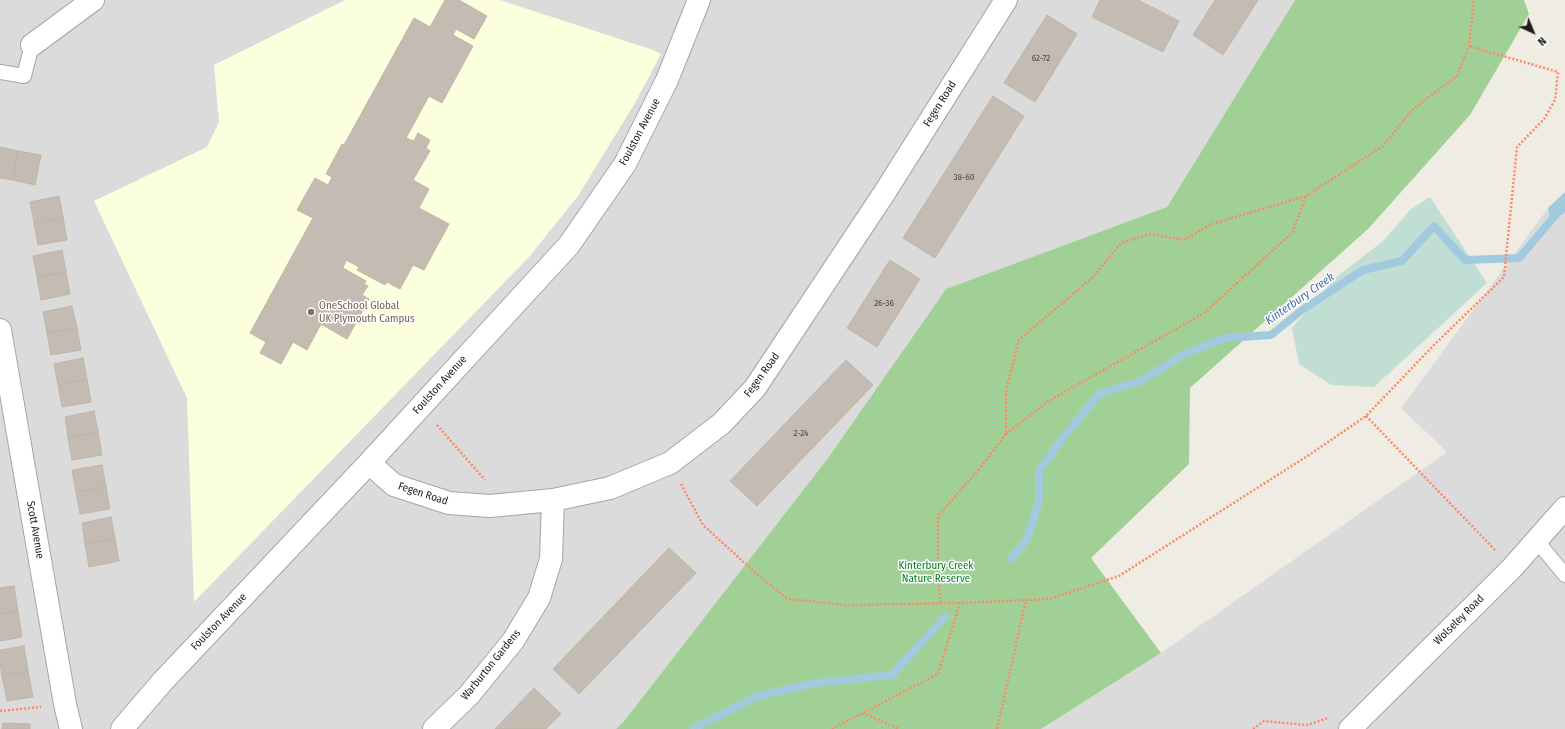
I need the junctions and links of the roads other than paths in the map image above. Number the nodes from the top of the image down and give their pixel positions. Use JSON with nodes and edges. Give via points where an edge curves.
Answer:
{"nodes":[{"id":1,"x":93,"y":0,"type":"edge"},
{"id":2,"x":698,"y":0,"type":"edge"},
{"id":3,"x":1006,"y":0,"type":"edge"},
{"id":4,"x":32,"y":45,"type":"joint"},
{"id":5,"x":0,"y":72,"type":"edge"},
{"id":6,"x":0,"y":330,"type":"edge"},
{"id":7,"x":369,"y":463,"type":"junction"},
{"id":8,"x":554,"y":500,"type":"junction"},
{"id":9,"x":1565,"y":508,"type":"edge"},
{"id":10,"x":1537,"y":541,"type":"junction"},
{"id":11,"x":1565,"y":575,"type":"edge"},
{"id":12,"x":72,"y":729,"type":"edge"},
{"id":13,"x":122,"y":729,"type":"edge"},
{"id":14,"x":434,"y":729,"type":"edge"},
{"id":15,"x":1350,"y":729,"type":"edge"}],
"edges":[{"from":1,"to":4,"type":"street"},
{"from":2,"to":7,"type":"street","name":"Foulston Avenue","via":[[667,80],[625,164],[569,245]]},
{"from":3,"to":8,"type":"street","name":"Fegen Road","via":[[885,192],[755,388],[720,424],[670,463],[610,488]]},
{"from":4,"to":5,"type":"lane","via":[[24,76]]},
{"from":6,"to":12,"type":"street","name":"Scott Avenue","via":[[65,704]]},
{"from":7,"to":8,"type":"street","name":"Fegen Road","via":[[394,485],[449,503],[490,506]]},
{"from":7,"to":13,"type":"street","name":"Foulston Avenue","via":[[163,681]]},
{"from":8,"to":14,"type":"street","name":"Warburton Gardens","via":[[551,558],[539,598],[513,641],[469,695]]},
{"from":9,"to":10,"type":"street","name":"Wolseley Road"},
{"from":10,"to":11,"type":"lane"},
{"from":10,"to":15,"type":"street","name":"Wolseley Road"}]}
